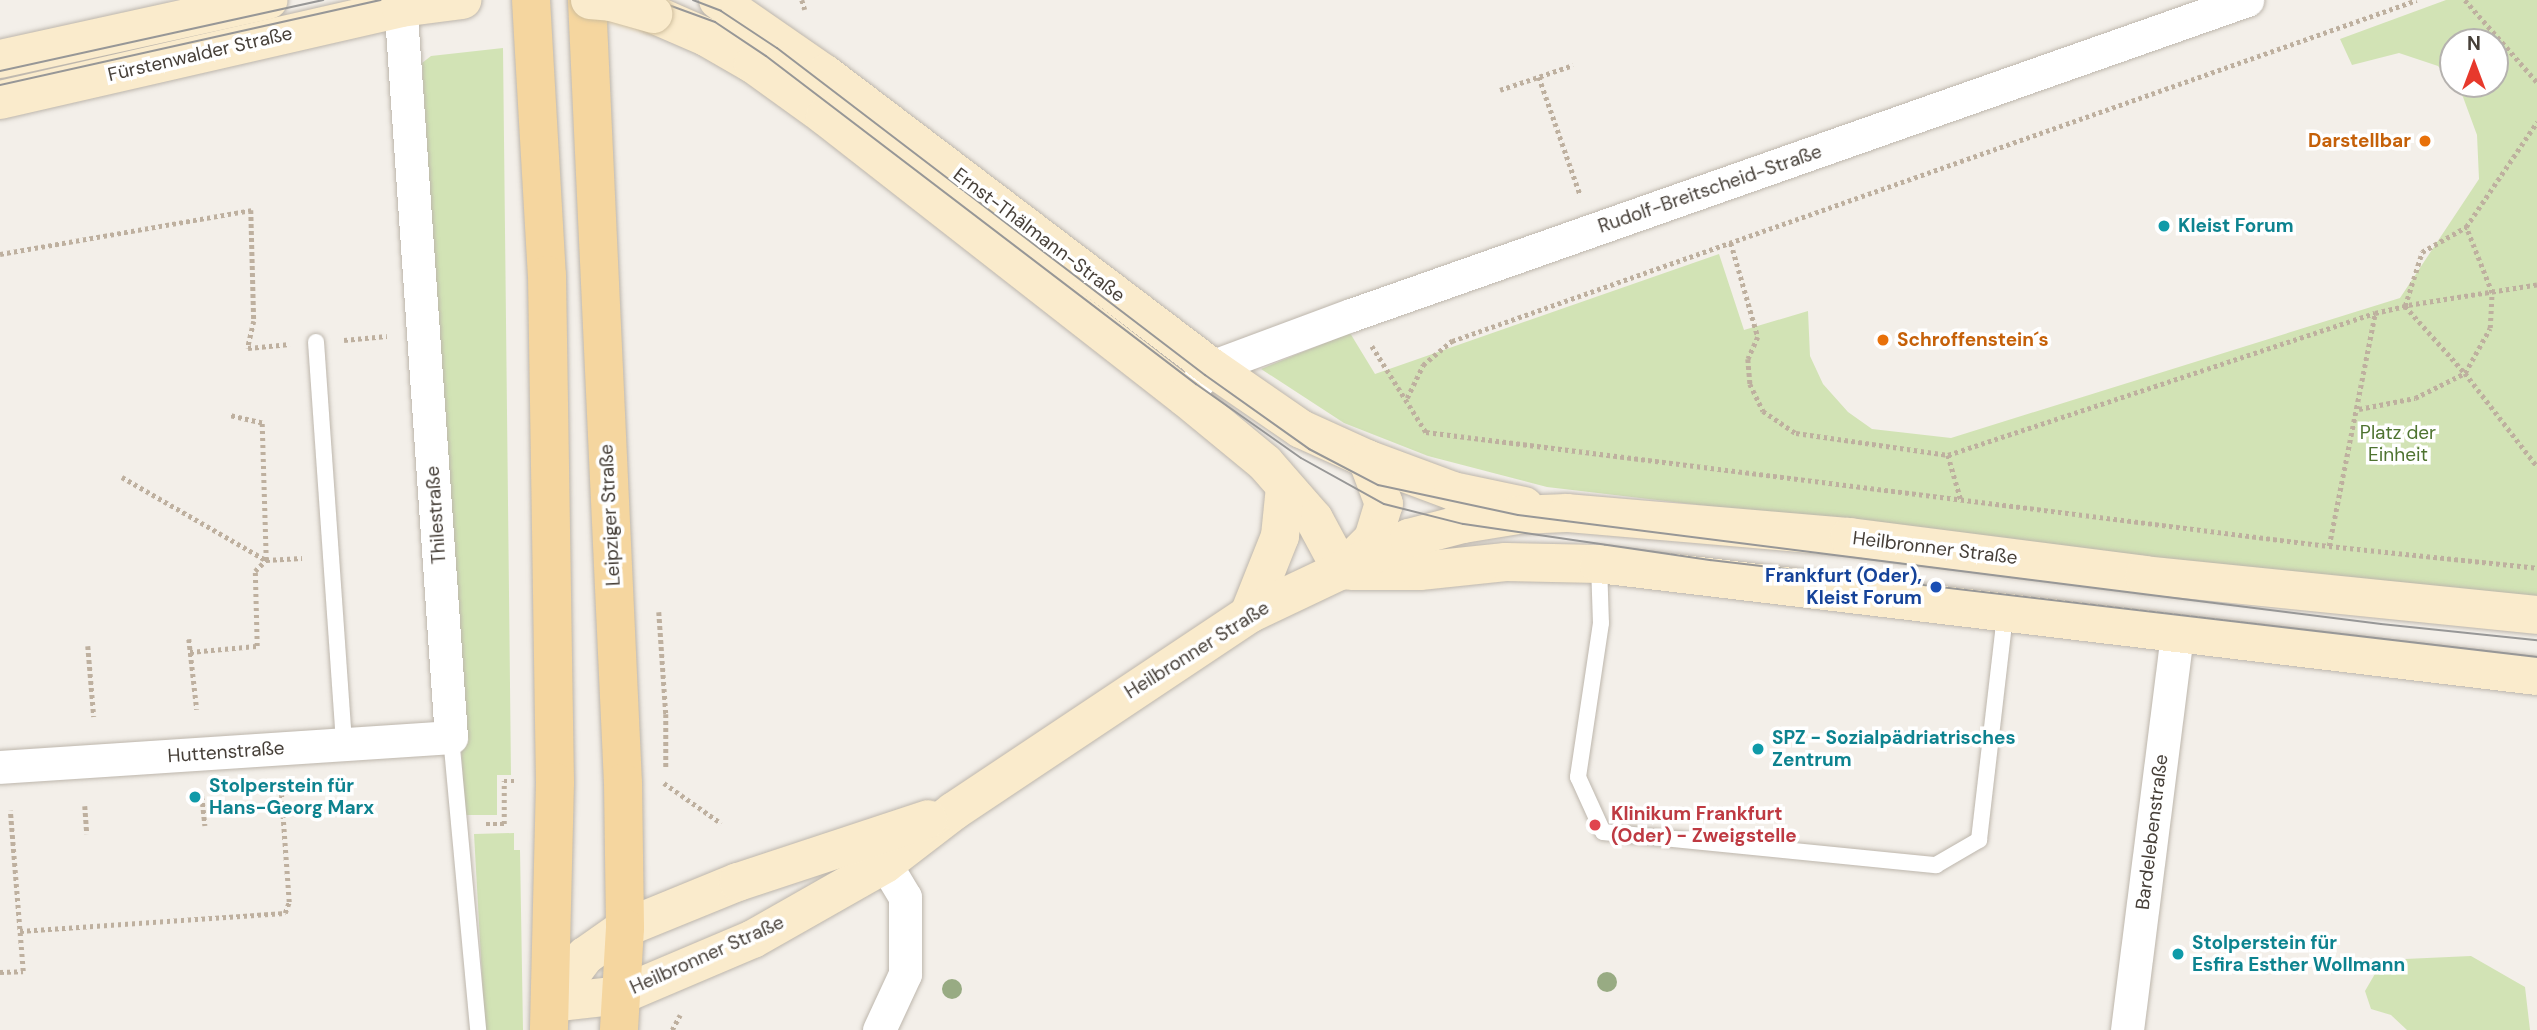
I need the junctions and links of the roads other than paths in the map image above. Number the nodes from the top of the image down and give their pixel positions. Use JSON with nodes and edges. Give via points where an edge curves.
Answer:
{"nodes":[{"id":1,"x":269,"y":0,"type":"edge"},
{"id":2,"x":531,"y":0,"type":"edge"},
{"id":3,"x":588,"y":0,"type":"edge"},
{"id":4,"x":2247,"y":0,"type":"edge"},
{"id":5,"x":724,"y":1,"type":"edge"},
{"id":6,"x":425,"y":3,"type":"edge"},
{"id":7,"x":706,"y":37,"type":"junction"},
{"id":8,"x":0,"y":59,"type":"edge"},
{"id":9,"x":0,"y":100,"type":"edge"},
{"id":10,"x":316,"y":342,"type":"dead end"},
{"id":11,"x":1211,"y":367,"type":"junction"},
{"id":12,"x":1185,"y":397,"type":"junction"},
{"id":13,"x":1367,"y":459,"type":"junction"},
{"id":14,"x":1285,"y":487,"type":"junction"},
{"id":15,"x":1567,"y":513,"type":"junction"},
{"id":16,"x":1599,"y":564,"type":"junction"},
{"id":17,"x":1342,"y":570,"type":"junction"},
{"id":18,"x":1249,"y":614,"type":"junction"},
{"id":19,"x":2005,"y":614,"type":"junction"},
{"id":20,"x":2537,"y":615,"type":"edge"},
{"id":21,"x":2177,"y":633,"type":"junction"},
{"id":22,"x":2537,"y":676,"type":"edge"},
{"id":23,"x":452,"y":737,"type":"junction"},
{"id":24,"x":344,"y":744,"type":"junction"},
{"id":25,"x":0,"y":767,"type":"edge"},
{"id":26,"x":954,"y":811,"type":"junction"},
{"id":27,"x":885,"y":864,"type":"junction"},
{"id":28,"x":625,"y":928,"type":"junction"},
{"id":29,"x":620,"y":1012,"type":"edge"},
{"id":30,"x":550,"y":1016,"type":"edge"},
{"id":31,"x":478,"y":1030,"type":"edge"},
{"id":32,"x":879,"y":1030,"type":"edge"},
{"id":33,"x":2127,"y":1030,"type":"edge"}],
"edges":[{"from":1,"to":8,"type":"street","name":"Fürstenwalder Straße"},
{"from":2,"to":30,"type":"main road","via":[[547,288],[555,782]]},
{"from":3,"to":7,"type":"street","name":"Ernst-Thälmann-Straße","bridge":true,"via":[[653,14]]},
{"from":3,"to":28,"type":"main road","name":"Leipziger Straße","via":[[623,783]]},
{"from":4,"to":11,"type":"street","name":"Rudolf-Breitscheid-Straße"},
{"from":5,"to":7,"type":"street"},
{"from":5,"to":11,"type":"street","name":"Ernst-Thälmann-Straße"},
{"from":6,"to":9,"type":"street","name":"Fürstenwalder Straße"},
{"from":6,"to":23,"type":"street","name":"Thilestraße"},
{"from":7,"to":12,"type":"street","name":"Ernst-Thälmann-Straße","via":[[753,64],[825,116]]},
{"from":10,"to":24,"type":"lane"},
{"from":11,"to":12,"type":"street","name":"Rudolf-Breitscheid-Straße"},
{"from":11,"to":13,"type":"street","name":"Ernst-Thälmann-Straße","via":[[1301,429]]},
{"from":12,"to":14,"type":"street","name":"Ernst-Thälmann-Straße","via":[[1265,463]]},
{"from":13,"to":15,"type":"street","name":"Ernst-Thälmann-Straße","via":[[1453,491]]},
{"from":13,"to":17,"type":"street","via":[[1384,504],[1373,539]]},
{"from":14,"to":17,"type":"street","name":"Ernst-Thälmann-Straße","via":[[1314,519]]},
{"from":14,"to":18,"type":"street","via":[[1280,536]]},
{"from":15,"to":17,"type":"street","name":"Heilbronner Straße","via":[[1518,515],[1409,538]]},
{"from":15,"to":20,"type":"street","name":"Heilbronner Straße","via":[[1849,537],[2144,575]]},
{"from":16,"to":17,"type":"street","name":"Heilbronner Straße","via":[[1506,562],[1420,570]]},
{"from":16,"to":19,"type":"street","name":"Heilbronner Straße"},
{"from":16,"to":19,"type":"lane","via":[[1601,623],[1578,777],[1603,832],[1936,865],[1979,840]]},
{"from":17,"to":18,"type":"street","name":"Heilbronner Straße"},
{"from":18,"to":26,"type":"street","name":"Heilbronner Straße"},
{"from":19,"to":21,"type":"street","name":"Heilbronner Straße"},
{"from":21,"to":22,"type":"street","name":"Heilbronner Straße"},
{"from":21,"to":33,"type":"street","name":"Bardelebenstraße"},
{"from":23,"to":24,"type":"street","name":"Huttenstraße"},
{"from":23,"to":31,"type":"lane","name":"Thilestraße"},
{"from":24,"to":25,"type":"street","name":"Huttenstraße"},
{"from":26,"to":27,"type":"street","name":"Heilbronner Straße"},
{"from":26,"to":28,"type":"street","name":"Heilbronner Straße","via":[[738,882]]},
{"from":27,"to":29,"type":"street","name":"Heilbronner Straße"},
{"from":27,"to":32,"type":"street","via":[[905,897],[905,974]]},
{"from":28,"to":29,"type":"main road","name":"Leipziger Straße"},
{"from":28,"to":30,"type":"street","name":"Heilbronner Straße","via":[[585,956]]},
{"from":29,"to":30,"type":"street","name":"Heilbronner Straße"}]}
